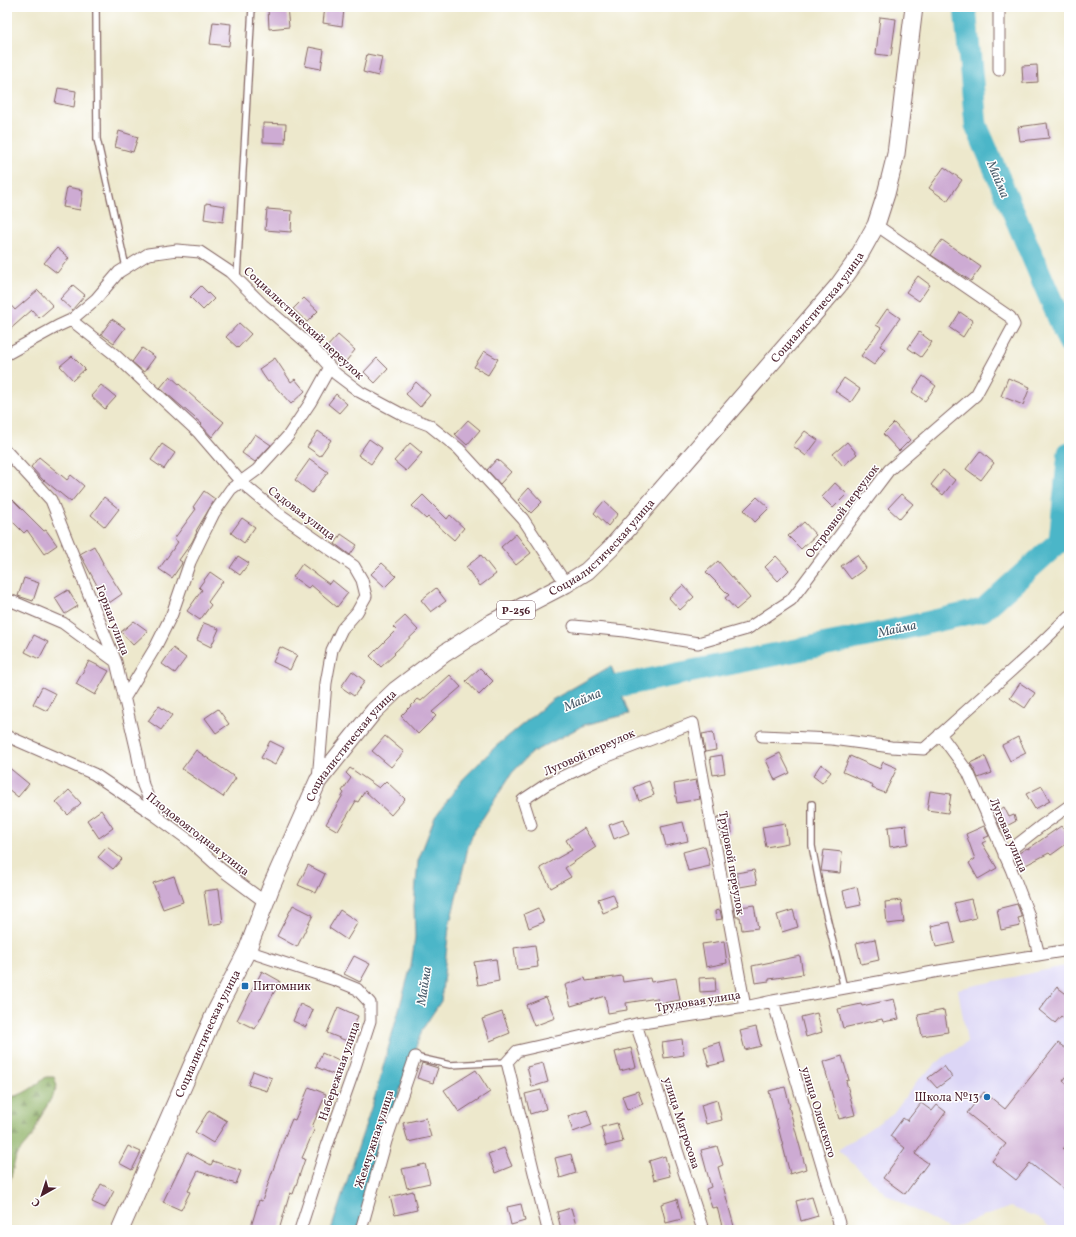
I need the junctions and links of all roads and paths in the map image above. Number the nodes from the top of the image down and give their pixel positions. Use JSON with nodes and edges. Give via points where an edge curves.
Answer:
{"nodes":[{"id":1,"x":96,"y":7,"type":"edge"},
{"id":2,"x":252,"y":7,"type":"edge"},
{"id":3,"x":914,"y":7,"type":"edge"},
{"id":4,"x":999,"y":7,"type":"edge"},
{"id":5,"x":999,"y":70,"type":"dead end"},
{"id":6,"x":876,"y":225,"type":"junction"},
{"id":7,"x":126,"y":268,"type":"junction"},
{"id":8,"x":237,"y":279,"type":"junction"},
{"id":9,"x":71,"y":320,"type":"junction"},
{"id":10,"x":7,"y":354,"type":"edge"},
{"id":11,"x":330,"y":367,"type":"junction"},
{"id":12,"x":7,"y":452,"type":"edge"},
{"id":13,"x":241,"y":482,"type":"junction"},
{"id":14,"x":566,"y":584,"type":"junction"},
{"id":15,"x":7,"y":599,"type":"edge"},
{"id":16,"x":1069,"y":617,"type":"edge"},
{"id":17,"x":574,"y":626,"type":"dead end"},
{"id":18,"x":116,"y":662,"type":"junction"},
{"id":19,"x":124,"y":698,"type":"junction"},
{"id":20,"x":693,"y":723,"type":"joint"},
{"id":21,"x":940,"y":734,"type":"junction"},
{"id":22,"x":7,"y":736,"type":"edge"},
{"id":23,"x":762,"y":736,"type":"dead end"},
{"id":24,"x":318,"y":781,"type":"junction"},
{"id":25,"x":812,"y":804,"type":"dead end"},
{"id":26,"x":1069,"y":806,"type":"edge"},
{"id":27,"x":156,"y":816,"type":"junction"},
{"id":28,"x":531,"y":825,"type":"dead end"},
{"id":29,"x":1004,"y":855,"type":"junction"},
{"id":30,"x":265,"y":902,"type":"junction"},
{"id":31,"x":1069,"y":950,"type":"edge"},
{"id":32,"x":247,"y":951,"type":"junction"},
{"id":33,"x":1039,"y":955,"type":"junction"},
{"id":34,"x":844,"y":988,"type":"junction"},
{"id":35,"x":773,"y":1000,"type":"junction"},
{"id":36,"x":745,"y":1007,"type":"junction"},
{"id":37,"x":636,"y":1024,"type":"junction"},
{"id":38,"x":415,"y":1058,"type":"joint"},
{"id":39,"x":507,"y":1062,"type":"junction"},
{"id":40,"x":120,"y":1230,"type":"edge"},
{"id":41,"x":300,"y":1230,"type":"edge"},
{"id":42,"x":361,"y":1230,"type":"edge"},
{"id":43,"x":548,"y":1230,"type":"edge"},
{"id":44,"x":703,"y":1230,"type":"edge"},
{"id":45,"x":841,"y":1230,"type":"edge"}],
"edges":[{"from":1,"to":7,"type":"lane","via":[[97,139]]},
{"from":2,"to":8,"type":"lane"},
{"from":3,"to":6,"type":"main road","name":"Социалистическая улица","number":"Р-256","via":[[896,154]]},
{"from":4,"to":5,"type":"street"},
{"from":6,"to":14,"type":"main road","name":"Социалистическая улица","number":"Р-256","via":[[856,261],[838,286],[611,548],[586,571]]},
{"from":6,"to":17,"type":"street","name":"Островной переулок","via":[[1010,317],[1014,325],[976,394],[889,470],[791,600],[747,629],[698,643]]},
{"from":7,"to":8,"type":"street","name":"Социалистический переулок","via":[[148,254],[177,250],[200,252]]},
{"from":7,"to":9,"type":"street","name":"Социалистический переулок"},
{"from":8,"to":11,"type":"street","name":"Социалистический переулок","via":[[313,348]]},
{"from":9,"to":10,"type":"street","name":"Социалистический переулок"},
{"from":9,"to":13,"type":"street","name":"Садовая улица","via":[[114,354],[198,432]]},
{"from":11,"to":13,"type":"street","via":[[288,436],[257,470]]},
{"from":11,"to":14,"type":"street","name":"Социалистический переулок","via":[[360,392],[405,416],[429,424],[459,449],[523,518]]},
{"from":12,"to":18,"type":"street","name":"Горная улица","via":[[52,500]]},
{"from":13,"to":19,"type":"street","via":[[231,489],[214,514],[190,562],[172,614]]},
{"from":13,"to":24,"type":"street","name":"Садовая улица","via":[[278,513],[354,566],[362,580],[366,596],[357,612],[342,629],[332,650],[326,683]]},
{"from":14,"to":24,"type":"main road","name":"Социалистическая улица","number":"Р-256","via":[[492,622],[396,690],[374,711]]},
{"from":15,"to":18,"type":"street","via":[[63,623]]},
{"from":16,"to":21,"type":"street"},
{"from":18,"to":19,"type":"street","name":"Горная улица"},
{"from":19,"to":27,"type":"street","name":"Горная улица","via":[[143,785]]},
{"from":20,"to":28,"type":"street","name":"Луговой переулок","via":[[600,759],[547,784],[524,800]]},
{"from":20,"to":36,"type":"street","name":"Трудовой переулок"},
{"from":21,"to":23,"type":"street","via":[[924,749],[832,739]]},
{"from":21,"to":29,"type":"street","name":"Луговая улица","via":[[968,772]]},
{"from":22,"to":27,"type":"street","name":"Плодовоягодная улица","via":[[94,774]]},
{"from":24,"to":30,"type":"main road","name":"Социалистическая улица","number":"Р-256"},
{"from":25,"to":34,"type":"lane","via":[[812,846]]},
{"from":26,"to":29,"type":"street"},
{"from":27,"to":30,"type":"street","name":"Плодовоягодная улица"},
{"from":29,"to":33,"type":"street","name":"Луговая улица","via":[[1029,916]]},
{"from":30,"to":32,"type":"main road","name":"Социалистическая улица","number":"Р-256"},
{"from":31,"to":33,"type":"street","name":"Трудовая улица"},
{"from":32,"to":40,"type":"main road","name":"Социалистическая улица","number":"Р-256","via":[[215,1013]]},
{"from":32,"to":41,"type":"street","name":"Набережная улица","via":[[357,989],[370,1003],[370,1021]]},
{"from":33,"to":34,"type":"street","name":"Трудовая улица"},
{"from":34,"to":35,"type":"street","name":"Трудовая улица"},
{"from":35,"to":36,"type":"street","name":"Трудовая улица"},
{"from":35,"to":45,"type":"street","name":"улица Олонского"},
{"from":36,"to":37,"type":"street","name":"Трудовая улица"},
{"from":37,"to":39,"type":"street","name":"Трудовая улица","via":[[517,1051]]},
{"from":37,"to":44,"type":"street","name":"улица Матросова"},
{"from":38,"to":39,"type":"lane","via":[[450,1065]]},
{"from":38,"to":42,"type":"street","name":"Жемчужная улица","via":[[386,1141]]},
{"from":39,"to":43,"type":"street"}]}
